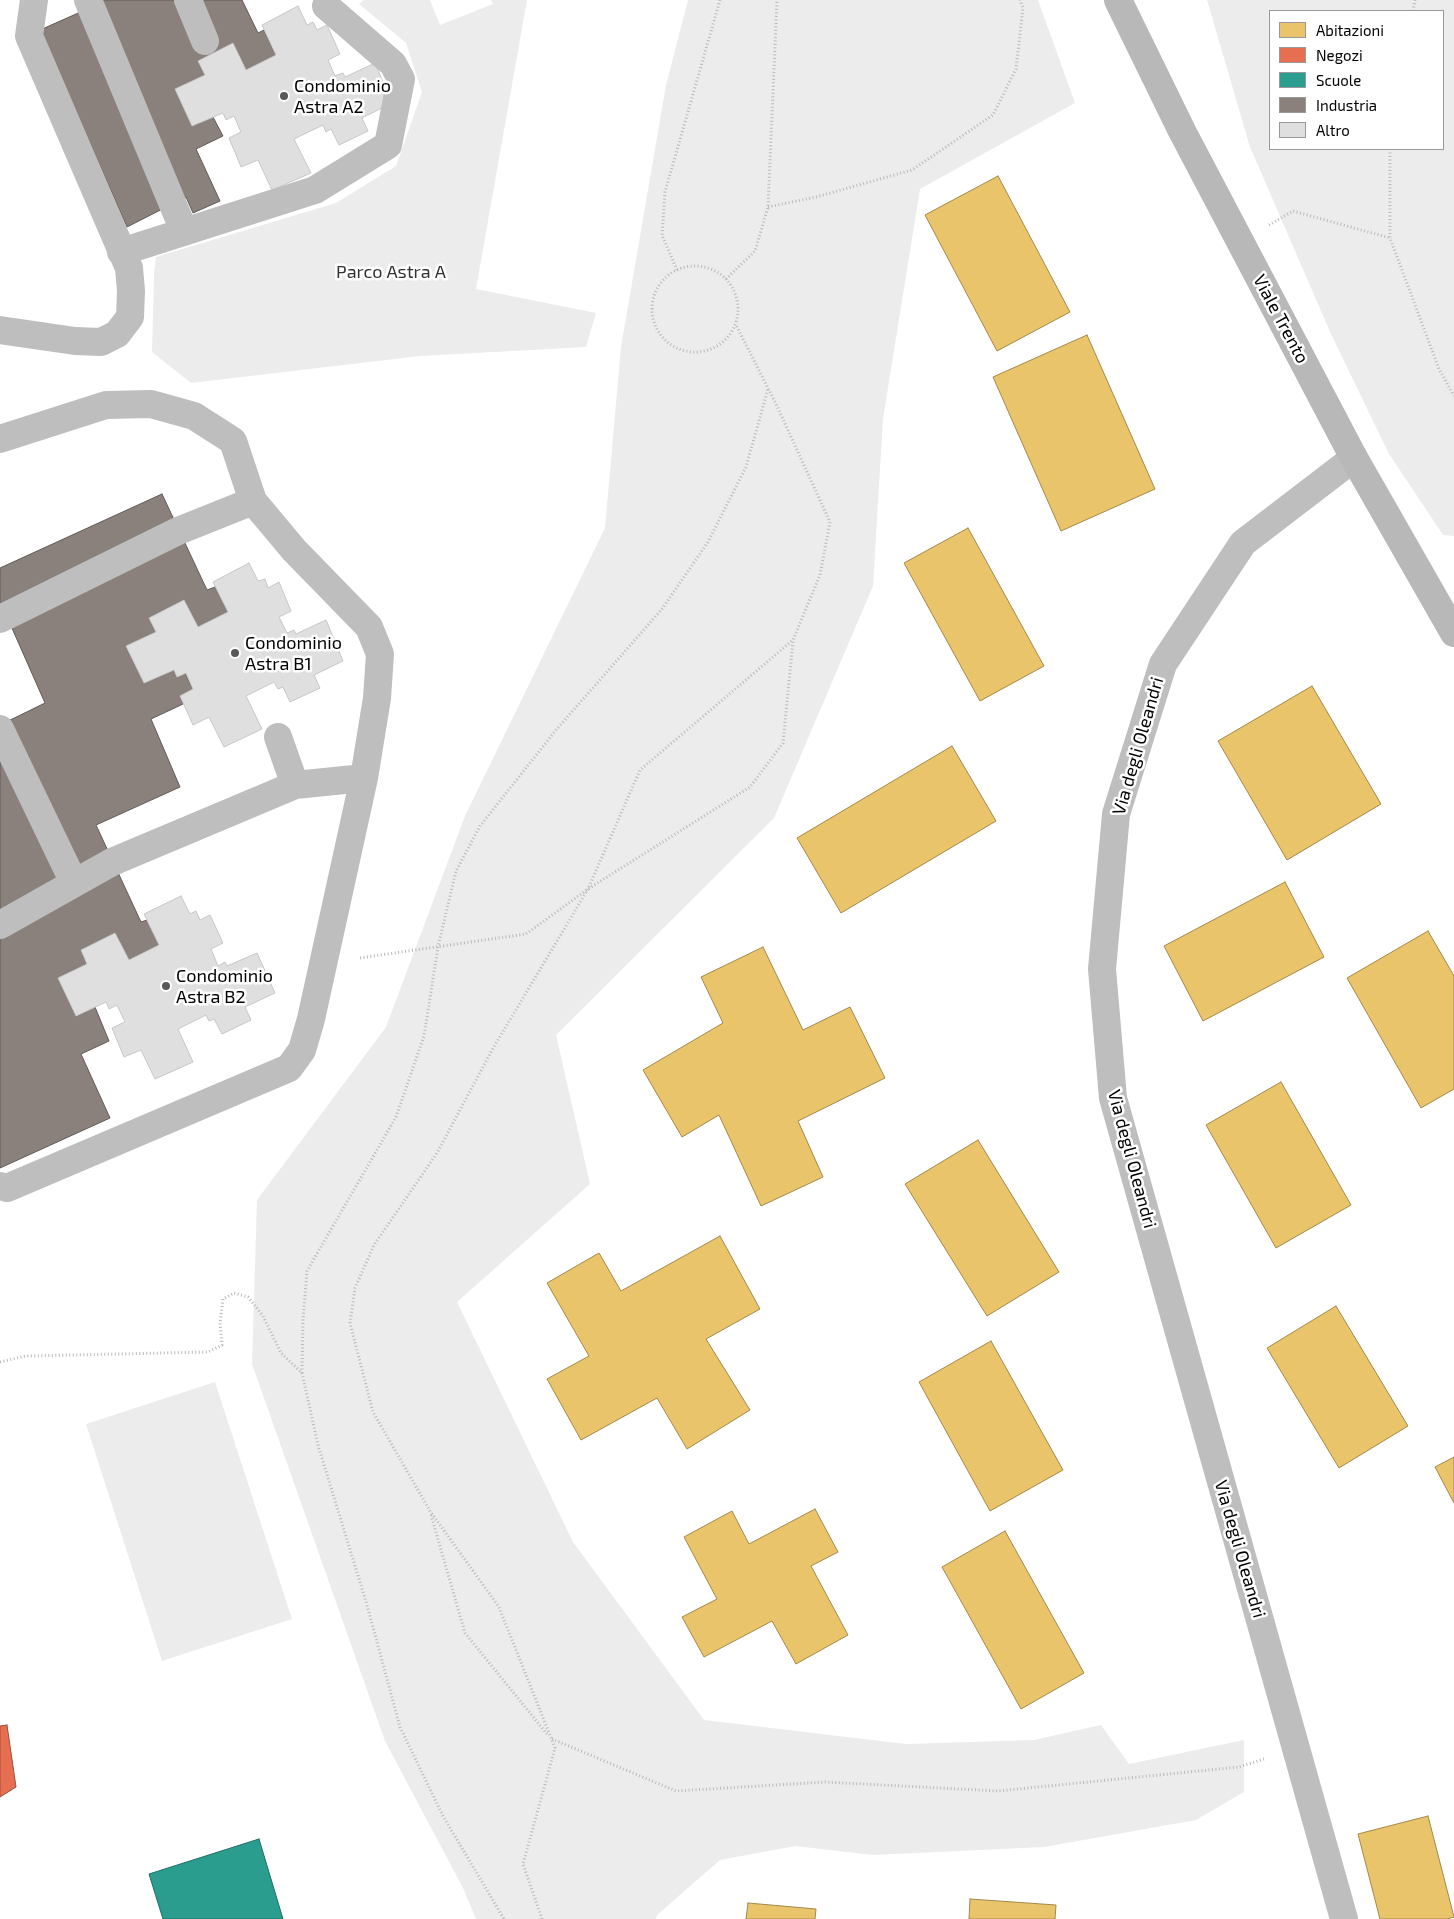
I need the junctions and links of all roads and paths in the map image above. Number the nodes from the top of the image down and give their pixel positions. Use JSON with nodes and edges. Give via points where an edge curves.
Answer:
{"nodes":[{"id":1,"x":34,"y":0,"type":"edge"},
{"id":2,"x":88,"y":0,"type":"edge"},
{"id":3,"x":188,"y":0,"type":"edge"},
{"id":4,"x":720,"y":0,"type":"edge"},
{"id":5,"x":777,"y":0,"type":"edge"},
{"id":6,"x":1020,"y":0,"type":"edge"},
{"id":7,"x":1118,"y":0,"type":"edge"},
{"id":8,"x":326,"y":6,"type":"dead end"},
{"id":9,"x":205,"y":42,"type":"dead end"},
{"id":10,"x":1390,"y":150,"type":"edge"},
{"id":11,"x":768,"y":207,"type":"junction"},
{"id":12,"x":184,"y":232,"type":"junction"},
{"id":13,"x":1390,"y":238,"type":"junction"},
{"id":14,"x":1240,"y":242,"type":"junction"},
{"id":15,"x":121,"y":252,"type":"junction"},
{"id":16,"x":677,"y":270,"type":"junction"},
{"id":17,"x":726,"y":279,"type":"junction"},
{"id":18,"x":736,"y":325,"type":"junction"},
{"id":19,"x":0,"y":330,"type":"edge"},
{"id":20,"x":768,"y":389,"type":"junction"},
{"id":21,"x":1454,"y":396,"type":"edge"},
{"id":22,"x":0,"y":439,"type":"edge"},
{"id":23,"x":1354,"y":458,"type":"junction"},
{"id":24,"x":253,"y":501,"type":"junction"},
{"id":25,"x":0,"y":619,"type":"edge"},
{"id":26,"x":1454,"y":633,"type":"edge"},
{"id":27,"x":793,"y":640,"type":"junction"},
{"id":28,"x":0,"y":729,"type":"edge"},
{"id":29,"x":278,"y":737,"type":"dead end"},
{"id":30,"x":364,"y":778,"type":"junction"},
{"id":31,"x":295,"y":785,"type":"junction"},
{"id":32,"x":74,"y":883,"type":"junction"},
{"id":33,"x":588,"y":889,"type":"junction"},
{"id":34,"x":0,"y":925,"type":"edge"},
{"id":35,"x":438,"y":947,"type":"junction"},
{"id":36,"x":324,"y":958,"type":"junction"},
{"id":37,"x":2,"y":1188,"type":"edge"},
{"id":38,"x":0,"y":1362,"type":"edge"},
{"id":39,"x":302,"y":1373,"type":"junction"},
{"id":40,"x":430,"y":1511,"type":"junction"},
{"id":41,"x":550,"y":1738,"type":"junction"},
{"id":42,"x":1296,"y":1749,"type":"junction"},
{"id":43,"x":504,"y":1919,"type":"edge"},
{"id":44,"x":542,"y":1919,"type":"edge"},
{"id":45,"x":1344,"y":1919,"type":"edge"}],
"edges":[{"from":1,"to":15,"type":"street","via":[[28,36]]},
{"from":2,"to":12,"type":"street"},
{"from":3,"to":9,"type":"street"},
{"from":4,"to":16,"type":"path","via":[[664,192],[662,235]]},
{"from":5,"to":11,"type":"path"},
{"from":6,"to":11,"type":"path","via":[[1023,8],[1016,69],[994,115],[912,170]]},
{"from":7,"to":14,"type":"street","name":"Viale Trento"},
{"from":8,"to":12,"type":"street","via":[[393,64],[401,79],[388,146],[315,190]]},
{"from":10,"to":13,"type":"path"},
{"from":11,"to":17,"type":"path","via":[[755,251]]},
{"from":12,"to":15,"type":"street"},
{"from":13,"to":14,"type":"path","via":[[1293,210]]},
{"from":13,"to":21,"type":"path","via":[[1439,369]]},
{"from":14,"to":23,"type":"street","name":"Viale Trento"},
{"from":15,"to":19,"type":"street","via":[[129,268],[131,291],[130,317],[118,334],[101,342]]},
{"from":16,"to":17,"type":"path","via":[[703,266]]},
{"from":16,"to":18,"type":"path","via":[[665,278],[652,302],[652,317],[665,341],[677,349],[705,352],[718,346]]},
{"from":17,"to":18,"type":"path","via":[[737,301]]},
{"from":18,"to":20,"type":"path"},
{"from":20,"to":27,"type":"path","via":[[830,522],[820,576]]},
{"from":20,"to":35,"type":"path","via":[[746,467],[708,542],[662,609],[556,730],[480,826],[456,870]]},
{"from":22,"to":24,"type":"street","via":[[106,405],[151,404],[194,416],[233,441]]},
{"from":23,"to":26,"type":"street","name":"Viale Trento"},
{"from":23,"to":42,"type":"street","name":"Via degli Oleandri","via":[[1243,544],[1162,664],[1116,814],[1102,969],[1113,1098]]},
{"from":24,"to":25,"type":"street","via":[[178,531]]},
{"from":24,"to":30,"type":"street","via":[[294,550],[369,627],[380,654],[377,698]]},
{"from":27,"to":33,"type":"path","via":[[640,770]]},
{"from":27,"to":33,"type":"path","via":[[783,743],[750,787]]},
{"from":28,"to":32,"type":"street"},
{"from":29,"to":31,"type":"street"},
{"from":30,"to":31,"type":"street"},
{"from":30,"to":36,"type":"street"},
{"from":31,"to":32,"type":"street","via":[[112,862]]},
{"from":32,"to":34,"type":"street"},
{"from":33,"to":35,"type":"path","via":[[526,934]]},
{"from":33,"to":40,"type":"path","via":[[492,1050],[437,1153],[374,1245],[355,1288],[350,1323],[373,1412]]},
{"from":35,"to":36,"type":"path","via":[[360,958]]},
{"from":35,"to":39,"type":"path","via":[[424,1036],[396,1117],[307,1271]]},
{"from":36,"to":37,"type":"street","via":[[302,1050],[289,1068]]},
{"from":38,"to":39,"type":"path","via":[[26,1356],[208,1352],[222,1346],[223,1299],[234,1293],[248,1297],[263,1316],[282,1353]]},
{"from":39,"to":43,"type":"path","via":[[318,1445],[400,1727],[443,1816]]},
{"from":40,"to":41,"type":"path","via":[[499,1607]]},
{"from":40,"to":41,"type":"path","via":[[465,1633]]},
{"from":41,"to":42,"type":"path","via":[[676,1791],[824,1782],[998,1791],[1239,1767]]},
{"from":41,"to":44,"type":"path","via":[[555,1748],[522,1864]]},
{"from":42,"to":45,"type":"street","name":"Via degli Oleandri"}]}
